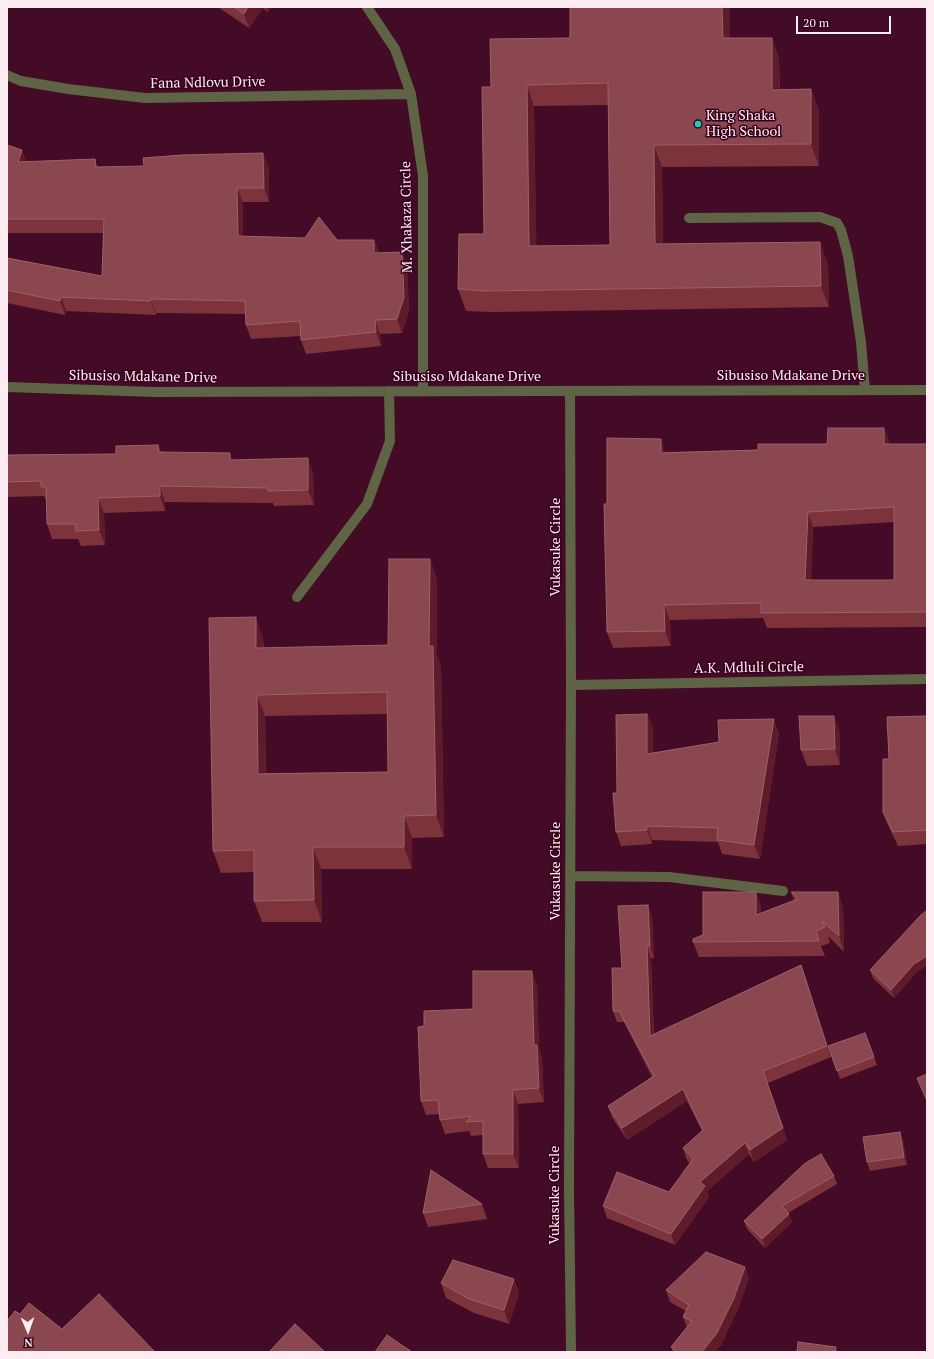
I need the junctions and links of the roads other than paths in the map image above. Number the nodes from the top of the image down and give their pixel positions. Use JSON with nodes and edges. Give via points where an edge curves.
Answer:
{"nodes":[{"id":1,"x":366,"y":7,"type":"edge"},
{"id":2,"x":7,"y":75,"type":"edge"},
{"id":3,"x":411,"y":94,"type":"junction"},
{"id":4,"x":688,"y":218,"type":"dead end"},
{"id":5,"x":7,"y":387,"type":"edge"},
{"id":6,"x":866,"y":390,"type":"junction"},
{"id":7,"x":927,"y":390,"type":"edge"},
{"id":8,"x":390,"y":391,"type":"junction"},
{"id":9,"x":422,"y":391,"type":"junction"},
{"id":10,"x":570,"y":391,"type":"junction"},
{"id":11,"x":297,"y":596,"type":"dead end"},
{"id":12,"x":927,"y":679,"type":"edge"},
{"id":13,"x":571,"y":685,"type":"junction"},
{"id":14,"x":570,"y":876,"type":"junction"},
{"id":15,"x":783,"y":891,"type":"dead end"},
{"id":16,"x":570,"y":1352,"type":"edge"}],
"edges":[{"from":1,"to":3,"type":"street","name":"M. Xhakaza Circle","via":[[395,49]]},
{"from":2,"to":3,"type":"street","name":"Fana Ndlovu Drive","via":[[21,81],[68,89],[145,98]]},
{"from":3,"to":9,"type":"street","name":"M. Xhakaza Circle","via":[[423,176]]},
{"from":4,"to":6,"type":"street","via":[[820,217],[837,223],[848,256]]},
{"from":5,"to":8,"type":"street","name":"Sibusiso Mdakane Drive","via":[[154,392]]},
{"from":6,"to":7,"type":"street","name":"Sibusiso Mdakane Drive"},
{"from":6,"to":10,"type":"street","name":"Sibusiso Mdakane Drive"},
{"from":8,"to":9,"type":"street","name":"Sibusiso Mdakane Drive"},
{"from":8,"to":11,"type":"street","via":[[390,441],[367,504]]},
{"from":9,"to":10,"type":"street","name":"Sibusiso Mdakane Drive"},
{"from":10,"to":13,"type":"street","name":"Vukasuke Circle"},
{"from":12,"to":13,"type":"street","name":"A.K. Mdluli Circle"},
{"from":13,"to":14,"type":"street","name":"Vukasuke Circle"},
{"from":14,"to":15,"type":"street","via":[[669,877]]},
{"from":14,"to":16,"type":"street","name":"Vukasuke Circle"}]}
